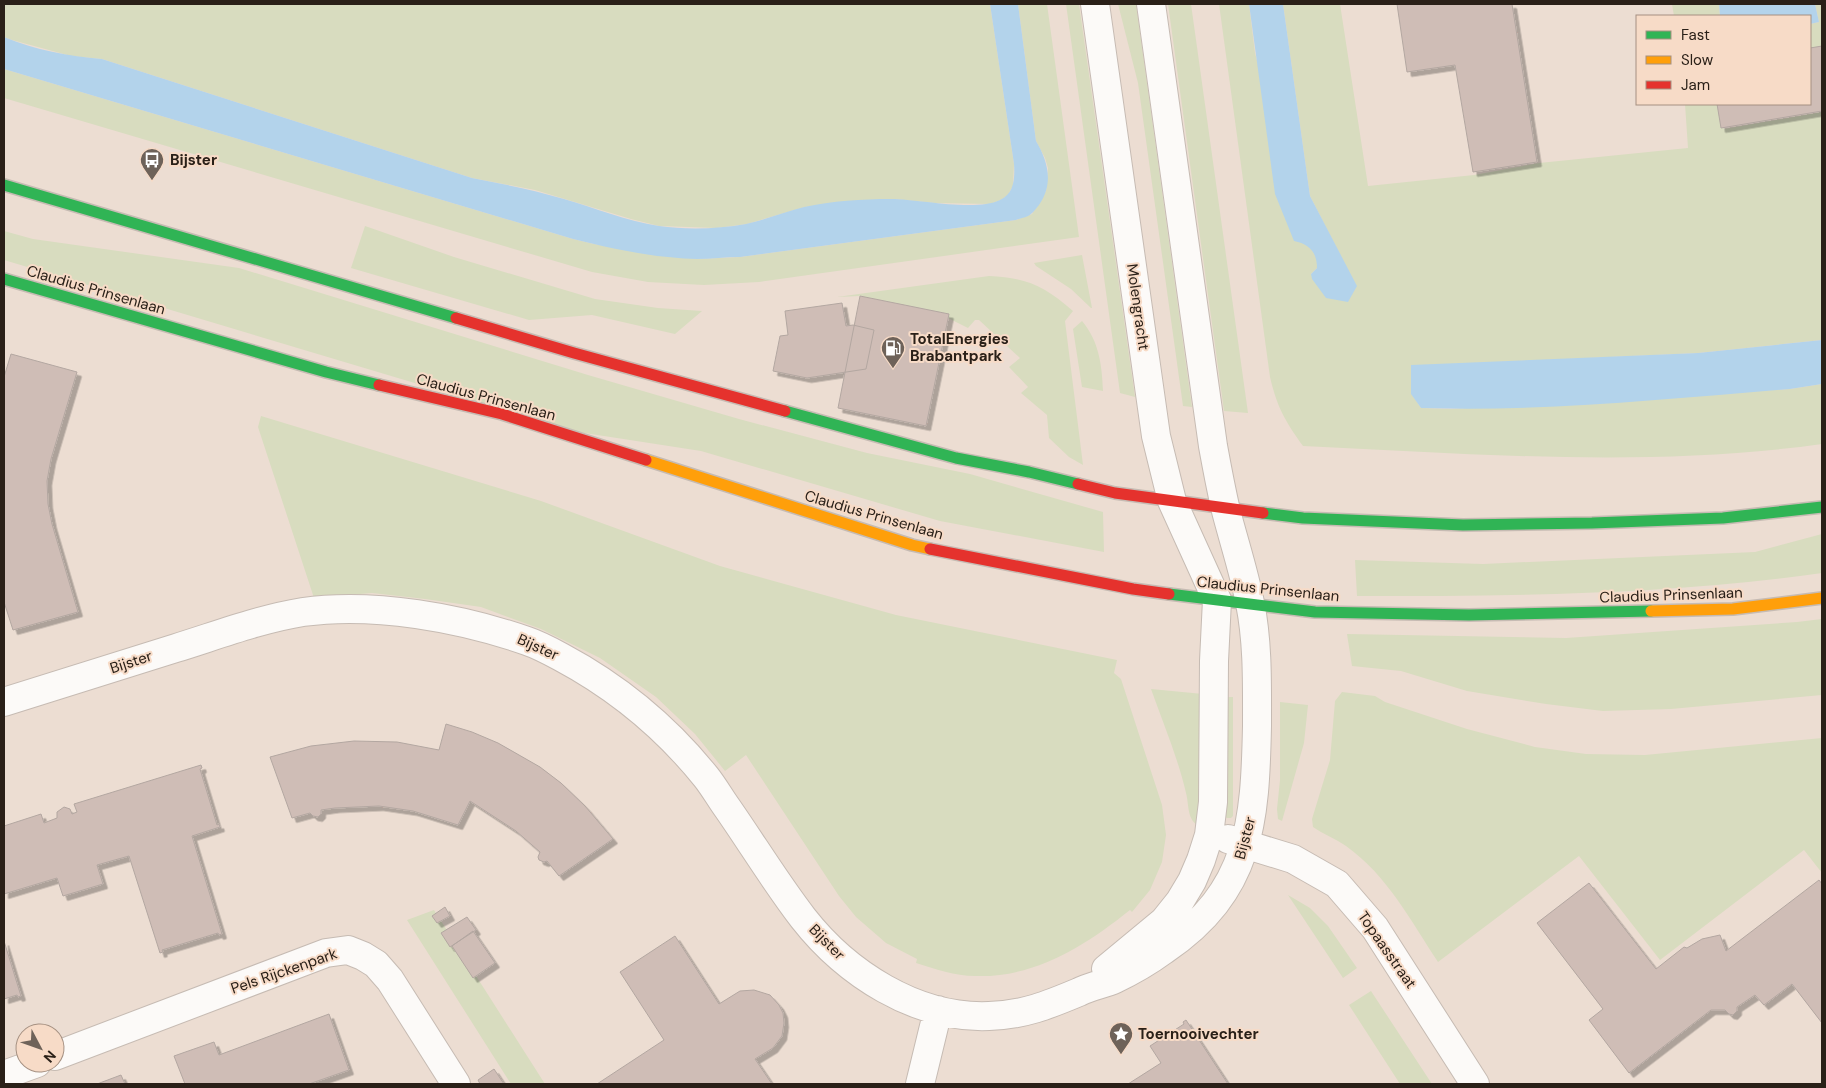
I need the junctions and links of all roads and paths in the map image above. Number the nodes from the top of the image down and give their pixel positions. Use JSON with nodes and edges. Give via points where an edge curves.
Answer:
{"nodes":[{"id":1,"x":1096,"y":4,"type":"edge"},
{"id":2,"x":1151,"y":4,"type":"edge"},
{"id":3,"x":4,"y":185,"type":"edge"},
{"id":4,"x":4,"y":279,"type":"edge"},
{"id":5,"x":1172,"y":500,"type":"junction"},
{"id":6,"x":1822,"y":507,"type":"edge"},
{"id":7,"x":1226,"y":508,"type":"junction"},
{"id":8,"x":1822,"y":598,"type":"edge"},
{"id":9,"x":1217,"y":600,"type":"junction"},
{"id":10,"x":1250,"y":603,"type":"junction"},
{"id":11,"x":4,"y":702,"type":"edge"},
{"id":12,"x":1209,"y":835,"type":"junction"},
{"id":13,"x":1246,"y":844,"type":"junction"},
{"id":14,"x":1080,"y":991,"type":"junction"},
{"id":15,"x":938,"y":1010,"type":"junction"},
{"id":16,"x":65,"y":1052,"type":"edge"},
{"id":17,"x":456,"y":1084,"type":"edge"},
{"id":18,"x":920,"y":1084,"type":"edge"},
{"id":19,"x":1475,"y":1084,"type":"edge"}],
"edges":[{"from":1,"to":5,"type":"street","name":"Molengracht","via":[[1156,436]]},
{"from":2,"to":7,"type":"street","via":[[1210,429]]},
{"from":3,"to":5,"type":"main road","via":[[574,353],[956,458],[1115,493]]},
{"from":4,"to":9,"type":"main road","name":"Claudius Prinsenlaan","via":[[326,372],[502,414],[912,544],[1133,589]]},
{"from":5,"to":7,"type":"main road"},
{"from":5,"to":9,"type":"street","name":"Molengracht"},
{"from":6,"to":7,"type":"main road","via":[[1723,518],[1463,525],[1303,518]]},
{"from":7,"to":10,"type":"street"},
{"from":8,"to":10,"type":"main road","name":"Claudius Prinsenlaan","via":[[1733,609],[1470,616],[1315,612]]},
{"from":9,"to":10,"type":"main road","name":"Claudius Prinsenlaan"},
{"from":9,"to":12,"type":"street","name":"Bijster","via":[[1213,802]]},
{"from":10,"to":13,"type":"street","name":"Bijster","via":[[1258,665],[1253,806]]},
{"from":11,"to":15,"type":"street","name":"Bijster","via":[[258,622],[306,612],[358,609],[418,614],[477,625],[534,642],[632,701],[672,739],[708,780],[803,918],[829,949],[894,994]]},
{"from":12,"to":13,"type":"street","name":"Topaasstraat"},
{"from":12,"to":14,"type":"street","name":"Bijster","via":[[1192,881],[1164,921]]},
{"from":13,"to":14,"type":"street","name":"Bijster","via":[[1218,900],[1195,927],[1136,968]]},
{"from":13,"to":19,"type":"street","name":"Topaasstraat","via":[[1292,859],[1337,884],[1375,928]]},
{"from":14,"to":15,"type":"street","name":"Bijster","via":[[1050,1005],[1009,1014],[970,1016]]},
{"from":15,"to":18,"type":"street"},
{"from":16,"to":17,"type":"street","name":"Pels Rijckenpark","via":[[326,953],[348,950],[376,964],[390,980]]}]}
